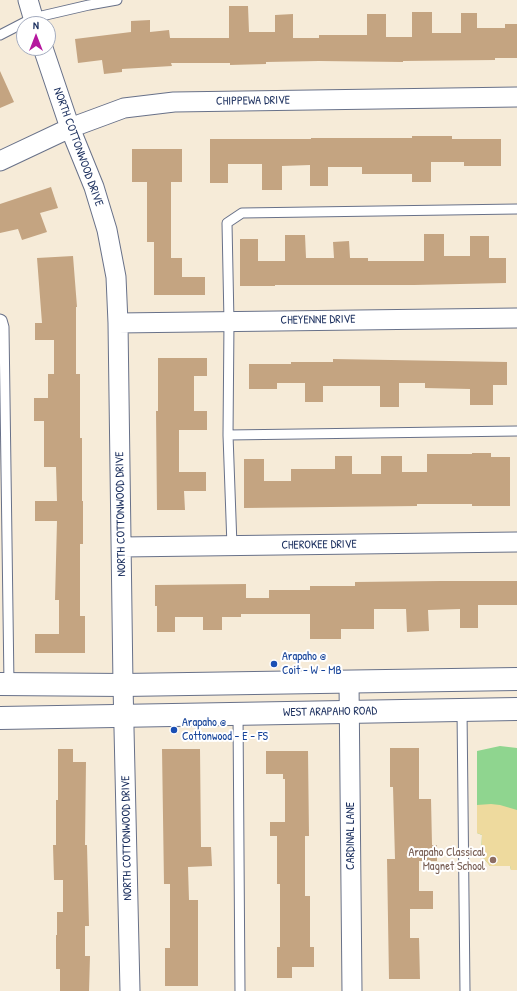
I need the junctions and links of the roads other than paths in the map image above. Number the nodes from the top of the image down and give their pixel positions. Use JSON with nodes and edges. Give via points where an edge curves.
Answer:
{"nodes":[{"id":1,"x":28,"y":0,"type":"edge"},
{"id":2,"x":117,"y":0,"type":"edge"},
{"id":3,"x":33,"y":16,"type":"edge"},
{"id":4,"x":51,"y":16,"type":"edge"},
{"id":5,"x":16,"y":28,"type":"edge"},
{"id":6,"x":0,"y":35,"type":"edge"},
{"id":7,"x":46,"y":56,"type":"edge"},
{"id":8,"x":517,"y":97,"type":"edge"},
{"id":9,"x":70,"y":128,"type":"junction"},
{"id":10,"x":0,"y":161,"type":"edge"},
{"id":11,"x":517,"y":209,"type":"edge"},
{"id":12,"x":517,"y":318,"type":"edge"},
{"id":13,"x":0,"y":319,"type":"edge"},
{"id":14,"x":229,"y":322,"type":"junction"},
{"id":15,"x":118,"y":323,"type":"junction"},
{"id":16,"x":517,"y":431,"type":"edge"},
{"id":17,"x":228,"y":435,"type":"junction"},
{"id":18,"x":517,"y":542,"type":"edge"},
{"id":19,"x":232,"y":546,"type":"junction"},
{"id":20,"x":122,"y":547,"type":"junction"},
{"id":21,"x":517,"y":678,"type":"edge"},
{"id":22,"x":349,"y":682,"type":"junction"},
{"id":23,"x":4,"y":684,"type":"edge"},
{"id":24,"x":123,"y":685,"type":"junction"},
{"id":25,"x":517,"y":709,"type":"edge"},
{"id":26,"x":462,"y":710,"type":"junction"},
{"id":27,"x":350,"y":712,"type":"junction"},
{"id":28,"x":238,"y":714,"type":"junction"},
{"id":29,"x":125,"y":715,"type":"junction"},
{"id":30,"x":0,"y":718,"type":"edge"},
{"id":31,"x":130,"y":991,"type":"edge"},
{"id":32,"x":240,"y":991,"type":"edge"},
{"id":33,"x":352,"y":991,"type":"edge"},
{"id":34,"x":465,"y":991,"type":"edge"}],
"edges":[{"from":1,"to":3,"type":"street"},
{"from":2,"to":4,"type":"lane"},
{"from":5,"to":6,"type":"lane"},
{"from":7,"to":9,"type":"street","name":"NORTH COTTONWOOD DRIVE"},
{"from":8,"to":9,"type":"street","name":"CHIPPEWA DRIVE","via":[[174,102],[124,108]]},
{"from":9,"to":10,"type":"street","name":"CHIPPEWA DRIVE"},
{"from":9,"to":15,"type":"street","name":"NORTH COTTONWOOD DRIVE","via":[[94,186],[107,230],[116,277]]},
{"from":11,"to":14,"type":"lane","via":[[242,213],[227,223]]},
{"from":12,"to":14,"type":"street","name":"CHEYENNE DRIVE"},
{"from":13,"to":23,"type":"lane","via":[[4,327]]},
{"from":14,"to":15,"type":"street","name":"CHEYENNE DRIVE"},
{"from":14,"to":17,"type":"lane"},
{"from":15,"to":20,"type":"street","name":"NORTH COTTONWOOD DRIVE"},
{"from":16,"to":17,"type":"lane"},
{"from":17,"to":19,"type":"lane"},
{"from":18,"to":19,"type":"street","name":"CHEROKEE DRIVE"},
{"from":19,"to":20,"type":"street","name":"CHEROKEE DRIVE"},
{"from":20,"to":24,"type":"street","name":"NORTH COTTONWOOD DRIVE"},
{"from":21,"to":22,"type":"main road"},
{"from":22,"to":24,"type":"main road"},
{"from":22,"to":27,"type":"street","name":"CARDINAL LANE"},
{"from":23,"to":24,"type":"main road"},
{"from":24,"to":29,"type":"street","name":"NORTH COTTONWOOD DRIVE"},
{"from":25,"to":26,"type":"main road","name":"WEST ARAPAHO ROAD"},
{"from":26,"to":27,"type":"main road","name":"WEST ARAPAHO ROAD"},
{"from":26,"to":34,"type":"lane"},
{"from":27,"to":28,"type":"main road","name":"WEST ARAPAHO ROAD"},
{"from":27,"to":33,"type":"street","name":"CARDINAL LANE"},
{"from":28,"to":29,"type":"main road","name":"WEST ARAPAHO ROAD"},
{"from":28,"to":32,"type":"lane"},
{"from":29,"to":30,"type":"main road","name":"WEST ARAPAHO ROAD"},
{"from":29,"to":31,"type":"street","name":"NORTH COTTONWOOD DRIVE"}]}
